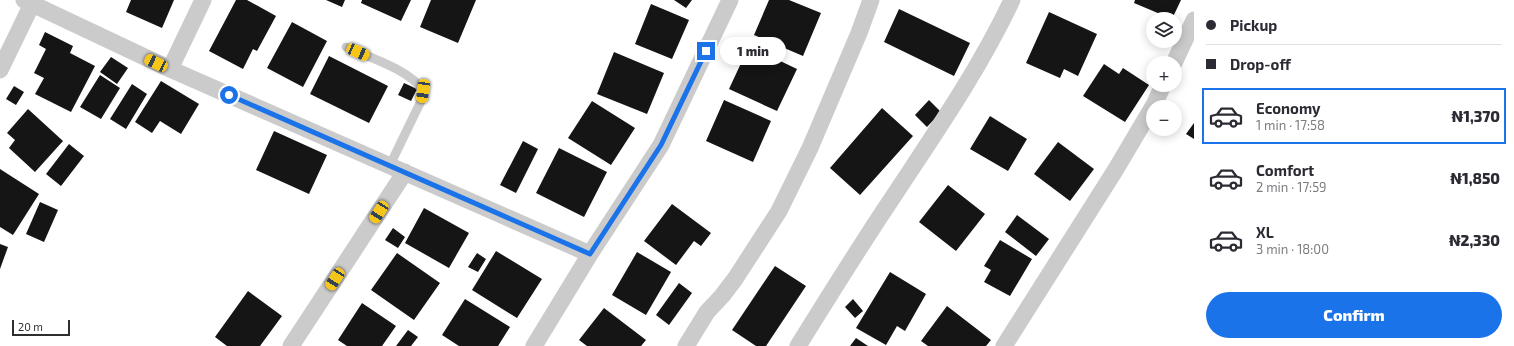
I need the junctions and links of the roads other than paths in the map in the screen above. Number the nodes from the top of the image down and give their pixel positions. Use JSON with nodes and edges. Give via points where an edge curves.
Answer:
{"nodes":[{"id":1,"x":203,"y":0,"type":"edge"},
{"id":2,"x":730,"y":0,"type":"edge"},
{"id":3,"x":871,"y":0,"type":"edge"},
{"id":4,"x":1012,"y":0,"type":"edge"},
{"id":5,"x":28,"y":2,"type":"edge"},
{"id":6,"x":1194,"y":20,"type":"edge"},
{"id":7,"x":346,"y":47,"type":"dead end"},
{"id":8,"x":1177,"y":56,"type":"edge"},
{"id":9,"x":170,"y":69,"type":"junction"},
{"id":10,"x":0,"y":70,"type":"edge"},
{"id":11,"x":1160,"y":92,"type":"edge"},
{"id":12,"x":390,"y":166,"type":"junction"},
{"id":13,"x":405,"y":172,"type":"junction"},
{"id":14,"x":590,"y":254,"type":"junction"},
{"id":15,"x":291,"y":346,"type":"edge"},
{"id":16,"x":534,"y":346,"type":"edge"},
{"id":17,"x":686,"y":346,"type":"edge"},
{"id":18,"x":798,"y":346,"type":"edge"},
{"id":19,"x":1004,"y":346,"type":"edge"}],
"edges":[{"from":1,"to":9,"type":"street"},
{"from":2,"to":14,"type":"street","via":[[661,145]]},
{"from":3,"to":17,"type":"street","via":[[810,148],[779,211],[735,279],[707,312]]},
{"from":4,"to":18,"type":"street","via":[[996,35],[956,102],[872,228]]},
{"from":5,"to":9,"type":"street"},
{"from":5,"to":10,"type":"street"},
{"from":6,"to":8,"type":"street"},
{"from":7,"to":12,"type":"lane","via":[[408,74],[417,81],[423,91],[422,99]]},
{"from":9,"to":12,"type":"street"},
{"from":11,"to":19,"type":"street","via":[[1116,169]]},
{"from":12,"to":13,"type":"street"},
{"from":13,"to":14,"type":"street"},
{"from":13,"to":15,"type":"street"},
{"from":14,"to":16,"type":"street"}]}
